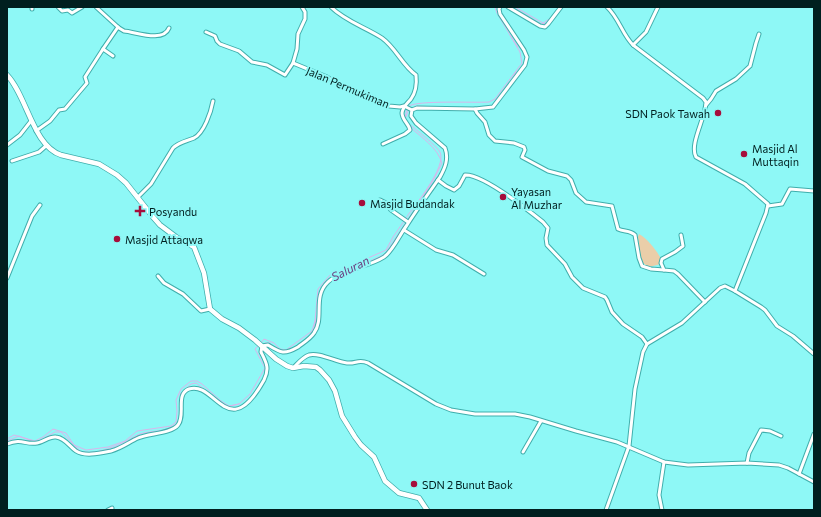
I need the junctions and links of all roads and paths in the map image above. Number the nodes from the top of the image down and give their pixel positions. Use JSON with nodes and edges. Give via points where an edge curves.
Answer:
{"nodes":[{"id":1,"x":58,"y":7,"type":"edge"},
{"id":2,"x":82,"y":7,"type":"edge"},
{"id":3,"x":96,"y":7,"type":"edge"},
{"id":4,"x":302,"y":7,"type":"edge"},
{"id":5,"x":331,"y":7,"type":"edge"},
{"id":6,"x":500,"y":7,"type":"edge"},
{"id":7,"x":508,"y":7,"type":"edge"},
{"id":8,"x":561,"y":7,"type":"edge"},
{"id":9,"x":607,"y":7,"type":"edge"},
{"id":10,"x":658,"y":7,"type":"edge"},
{"id":11,"x":118,"y":27,"type":"junction"},
{"id":12,"x":169,"y":28,"type":"dead end"},
{"id":13,"x":206,"y":32,"type":"dead end"},
{"id":14,"x":759,"y":34,"type":"dead end"},
{"id":15,"x":632,"y":45,"type":"junction"},
{"id":16,"x":104,"y":49,"type":"junction"},
{"id":17,"x":113,"y":56,"type":"dead end"},
{"id":18,"x":293,"y":63,"type":"junction"},
{"id":19,"x":7,"y":75,"type":"edge"},
{"id":20,"x":213,"y":101,"type":"dead end"},
{"id":21,"x":706,"y":105,"type":"junction"},
{"id":22,"x":405,"y":106,"type":"junction"},
{"id":23,"x":475,"y":109,"type":"junction"},
{"id":24,"x":411,"y":110,"type":"junction"},
{"id":25,"x":31,"y":121,"type":"junction"},
{"id":26,"x":36,"y":131,"type":"junction"},
{"id":27,"x":383,"y":144,"type":"dead end"},
{"id":28,"x":7,"y":145,"type":"edge"},
{"id":29,"x":47,"y":145,"type":"junction"},
{"id":30,"x":12,"y":161,"type":"dead end"},
{"id":31,"x":438,"y":180,"type":"junction"},
{"id":32,"x":814,"y":191,"type":"edge"},
{"id":33,"x":138,"y":197,"type":"junction"},
{"id":34,"x":380,"y":200,"type":"dead end"},
{"id":35,"x":40,"y":205,"type":"dead end"},
{"id":36,"x":768,"y":206,"type":"junction"},
{"id":37,"x":408,"y":221,"type":"junction"},
{"id":38,"x":404,"y":230,"type":"junction"},
{"id":39,"x":680,"y":235,"type":"dead end"},
{"id":40,"x":664,"y":270,"type":"junction"},
{"id":41,"x":484,"y":274,"type":"dead end"},
{"id":42,"x":158,"y":276,"type":"dead end"},
{"id":43,"x":7,"y":278,"type":"edge"},
{"id":44,"x":736,"y":291,"type":"junction"},
{"id":45,"x":705,"y":302,"type":"junction"},
{"id":46,"x":210,"y":309,"type":"junction"},
{"id":47,"x":648,"y":344,"type":"junction"},
{"id":48,"x":262,"y":346,"type":"junction"},
{"id":49,"x":814,"y":348,"type":"edge"},
{"id":50,"x":810,"y":350,"type":"junction"},
{"id":51,"x":814,"y":354,"type":"edge"},
{"id":52,"x":293,"y":368,"type":"junction"},
{"id":53,"x":541,"y":421,"type":"junction"},
{"id":54,"x":814,"y":434,"type":"edge"},
{"id":55,"x":780,"y":436,"type":"dead end"},
{"id":56,"x":7,"y":444,"type":"edge"},
{"id":57,"x":629,"y":446,"type":"junction"},
{"id":58,"x":523,"y":452,"type":"dead end"},
{"id":59,"x":664,"y":462,"type":"junction"},
{"id":60,"x":747,"y":463,"type":"junction"},
{"id":61,"x":799,"y":474,"type":"junction"},
{"id":62,"x":814,"y":482,"type":"edge"},
{"id":63,"x":112,"y":508,"type":"dead end"},
{"id":64,"x":108,"y":510,"type":"edge"},
{"id":65,"x":427,"y":510,"type":"edge"},
{"id":66,"x":606,"y":510,"type":"edge"},
{"id":67,"x":662,"y":510,"type":"edge"}],
"edges":[{"from":1,"to":2,"type":"street","via":[[62,11],[68,10],[72,13]]},
{"from":3,"to":11,"type":"street"},
{"from":4,"to":18,"type":"street","name":"Jalan Permukiman","via":[[305,12],[304,19],[298,34]]},
{"from":5,"to":22,"type":"street","name":"Jalan Permukiman","via":[[384,40],[416,75],[416,89]]},
{"from":6,"to":23,"type":"street","via":[[504,19],[527,57],[525,65],[493,107]]},
{"from":7,"to":8,"type":"street","via":[[545,27]]},
{"from":9,"to":15,"type":"street","via":[[616,17]]},
{"from":10,"to":15,"type":"street","via":[[646,32]]},
{"from":11,"to":12,"type":"street","via":[[124,31],[154,36],[167,32]]},
{"from":11,"to":16,"type":"street"},
{"from":13,"to":18,"type":"street","name":"Jalan Permukiman","via":[[215,36],[220,44],[239,51],[252,62],[267,65],[285,75]]},
{"from":14,"to":21,"type":"street","via":[[750,66],[736,79],[716,90]]},
{"from":15,"to":21,"type":"street","via":[[703,98]]},
{"from":16,"to":17,"type":"street"},
{"from":16,"to":26,"type":"street","via":[[85,77],[87,83],[78,94],[65,109],[59,110],[50,121]]},
{"from":18,"to":22,"type":"street","name":"Jalan Permukiman","via":[[389,106]]},
{"from":19,"to":25,"type":"street","via":[[19,92]]},
{"from":20,"to":33,"type":"street","via":[[200,133],[173,148],[151,184]]},
{"from":21,"to":36,"type":"street","via":[[694,154],[698,159],[745,184]]},
{"from":22,"to":24,"type":"street","name":"Jalan Permukiman"},
{"from":22,"to":27,"type":"street","name":"Jalan Permukiman","via":[[402,116],[410,130]]},
{"from":23,"to":24,"type":"street"},
{"from":23,"to":40,"type":"street","via":[[495,141],[524,147],[522,157],[548,171],[567,176],[576,194],[586,202],[612,206],[618,229],[635,235],[642,266],[651,270]]},
{"from":24,"to":31,"type":"street","via":[[411,116],[416,123],[446,148],[446,166]]},
{"from":25,"to":26,"type":"street"},
{"from":25,"to":28,"type":"street","via":[[20,135]]},
{"from":26,"to":29,"type":"street"},
{"from":29,"to":30,"type":"street","via":[[39,152]]},
{"from":29,"to":33,"type":"street","via":[[58,154],[99,164],[110,170]]},
{"from":31,"to":37,"type":"street"},
{"from":31,"to":47,"type":"street","via":[[454,190],[466,175],[473,176],[494,187],[544,222],[548,228],[547,245],[565,264],[572,277],[583,288],[605,297],[612,312]]},
{"from":32,"to":36,"type":"street","via":[[790,189],[782,204]]},
{"from":33,"to":46,"type":"street","via":[[160,225],[194,247],[204,273]]},
{"from":34,"to":37,"type":"street"},
{"from":35,"to":43,"type":"street","via":[[32,216]]},
{"from":36,"to":44,"type":"street"},
{"from":37,"to":38,"type":"street"},
{"from":38,"to":41,"type":"street","via":[[436,250],[452,255]]},
{"from":38,"to":48,"type":"street","via":[[385,256],[327,282],[319,299],[319,321],[310,338],[286,353],[268,345]]},
{"from":39,"to":40,"type":"street","via":[[683,246],[662,260]]},
{"from":40,"to":45,"type":"street","via":[[676,272]]},
{"from":42,"to":46,"type":"street","via":[[200,310]]},
{"from":44,"to":45,"type":"street","via":[[723,286]]},
{"from":44,"to":50,"type":"street","via":[[762,307],[777,326]]},
{"from":45,"to":47,"type":"street","via":[[682,323]]},
{"from":46,"to":48,"type":"street"},
{"from":47,"to":57,"type":"street","via":[[640,361]]},
{"from":48,"to":52,"type":"street","via":[[276,359]]},
{"from":48,"to":56,"type":"street","via":[[261,352],[268,366],[267,372],[250,400],[239,408],[225,407],[202,391],[190,389],[183,395],[178,425],[162,433],[138,438],[118,449],[92,454],[80,453],[56,436],[35,444],[21,441]]},
{"from":49,"to":50,"type":"street"},
{"from":50,"to":51,"type":"street"},
{"from":52,"to":53,"type":"street","via":[[304,358],[315,354],[345,363],[362,360],[444,408],[475,414],[515,414]]},
{"from":52,"to":65,"type":"street","via":[[304,366],[320,370],[335,392],[345,421],[358,441],[374,457],[385,481],[399,493],[419,498]]},
{"from":53,"to":57,"type":"street"},
{"from":53,"to":58,"type":"street"},
{"from":54,"to":61,"type":"street"},
{"from":55,"to":60,"type":"street","via":[[761,430],[749,453]]},
{"from":57,"to":59,"type":"street"},
{"from":57,"to":66,"type":"street"},
{"from":59,"to":60,"type":"street","via":[[688,465]]},
{"from":59,"to":67,"type":"street","via":[[659,495]]},
{"from":60,"to":61,"type":"street","via":[[779,465]]},
{"from":61,"to":62,"type":"street"},
{"from":63,"to":64,"type":"street"}]}
